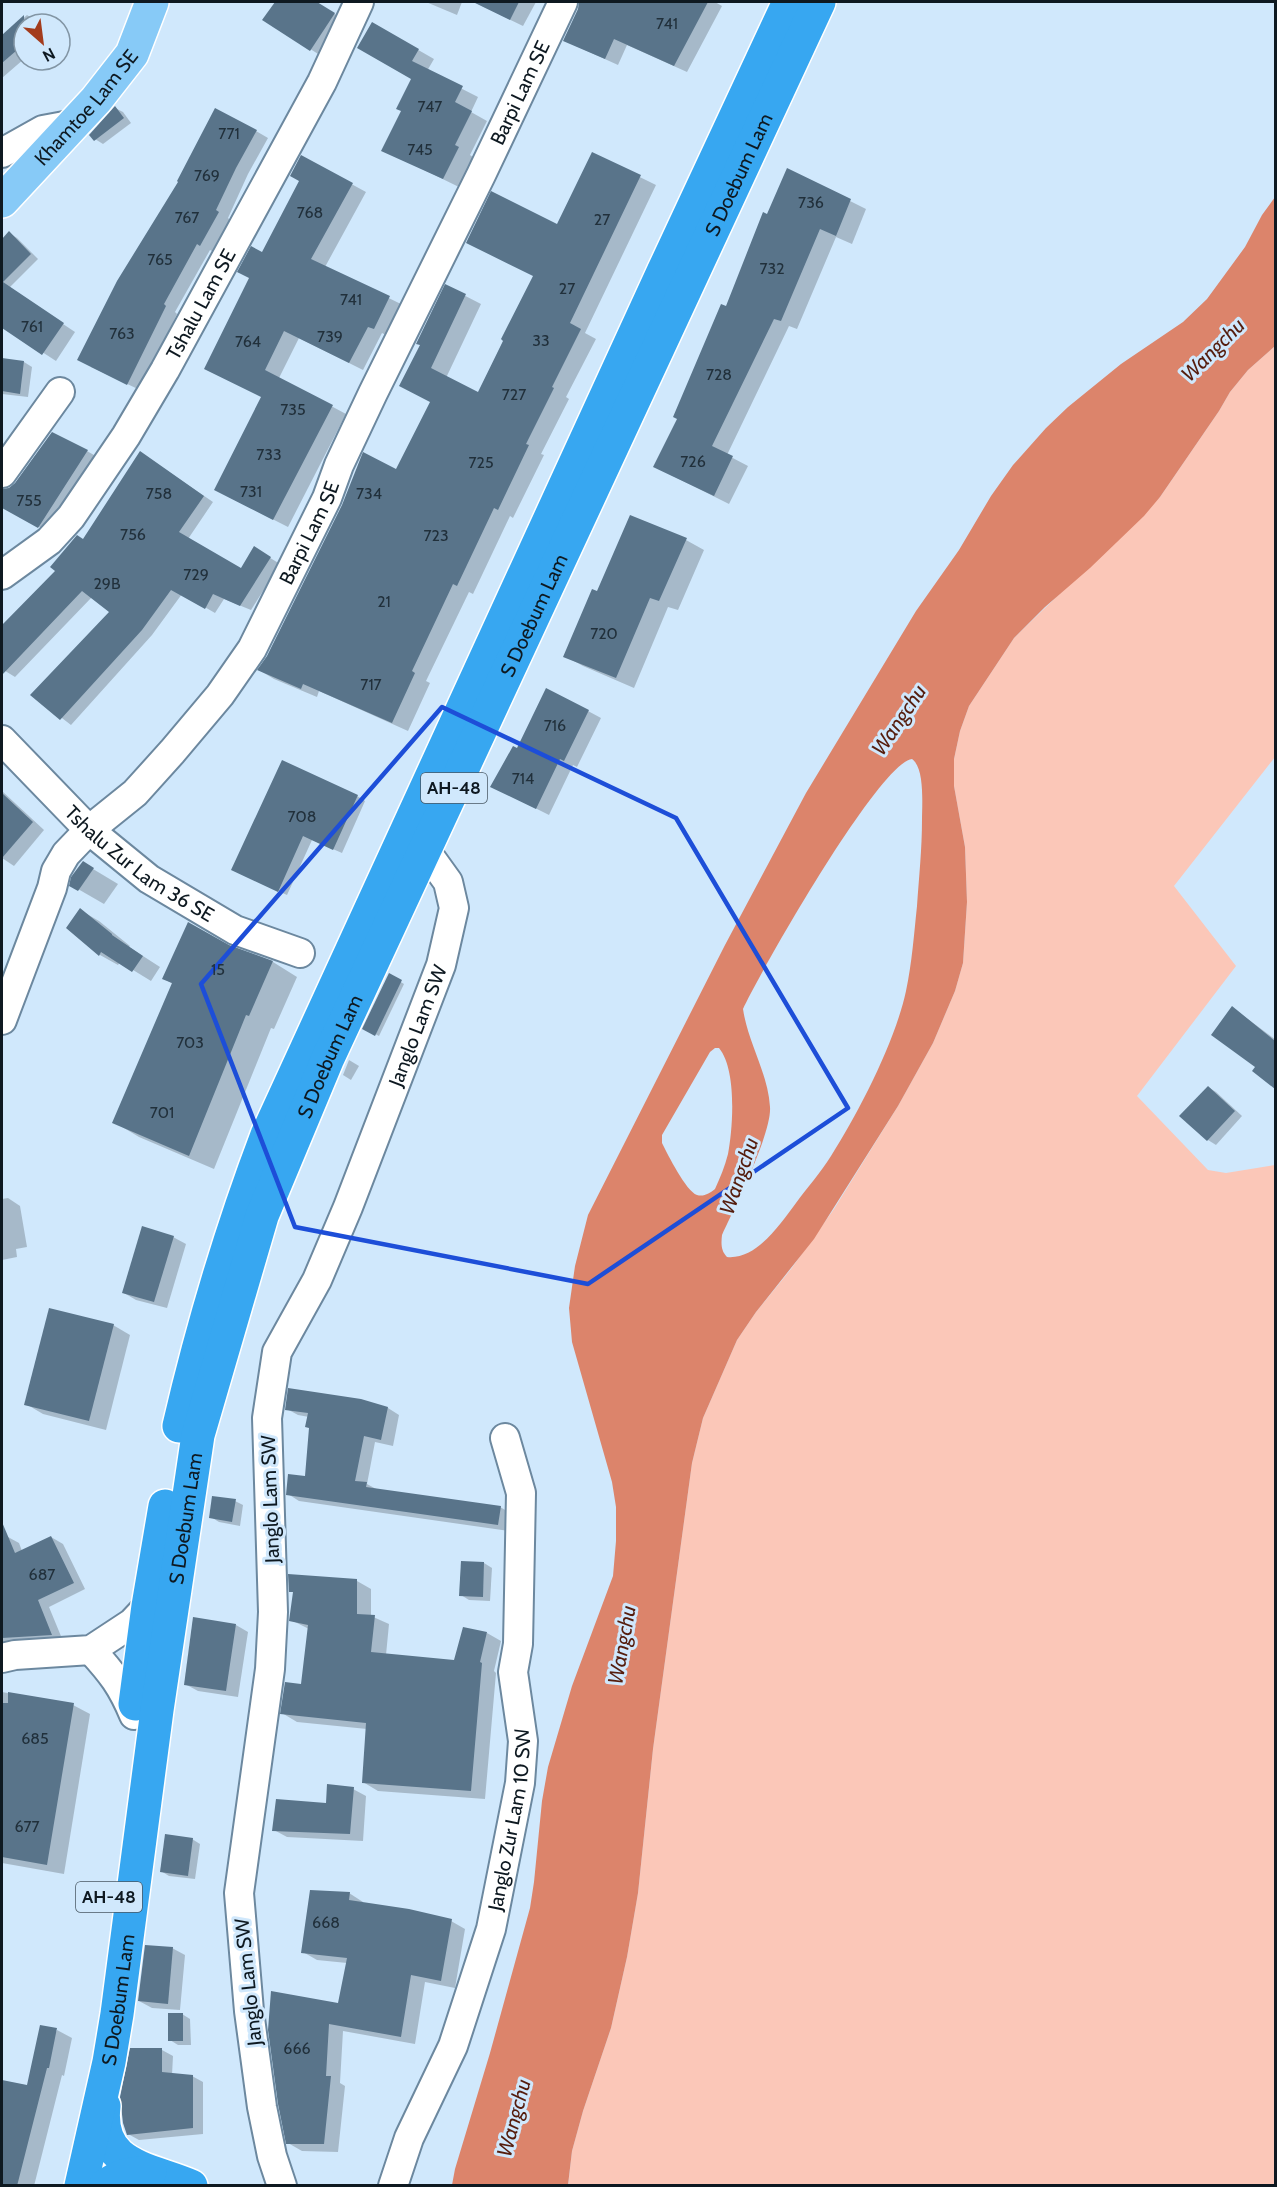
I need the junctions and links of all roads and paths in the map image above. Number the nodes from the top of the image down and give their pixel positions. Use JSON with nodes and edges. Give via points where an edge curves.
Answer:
{"nodes":[{"id":1,"x":152,"y":2,"type":"edge"},
{"id":2,"x":359,"y":2,"type":"edge"},
{"id":3,"x":563,"y":2,"type":"edge"},
{"id":4,"x":789,"y":2,"type":"edge"},
{"id":5,"x":819,"y":2,"type":"edge"},
{"id":6,"x":70,"y":125,"type":"junction"},
{"id":7,"x":2,"y":153,"type":"edge"},
{"id":8,"x":2,"y":201,"type":"edge"},
{"id":9,"x":60,"y":392,"type":"dead end"},
{"id":10,"x":2,"y":473,"type":"edge"},
{"id":11,"x":2,"y":575,"type":"edge"},
{"id":12,"x":2,"y":740,"type":"edge"},
{"id":13,"x":89,"y":830,"type":"junction"},
{"id":14,"x":425,"y":850,"type":"junction"},
{"id":15,"x":300,"y":953,"type":"dead end"},
{"id":16,"x":2,"y":1020,"type":"edge"},
{"id":17,"x":505,"y":1438,"type":"dead end"},
{"id":18,"x":148,"y":1605,"type":"junction"},
{"id":19,"x":91,"y":1650,"type":"junction"},
{"id":20,"x":2,"y":1658,"type":"edge"},
{"id":21,"x":134,"y":1715,"type":"junction"},
{"id":22,"x":109,"y":2062,"type":"junction"},
{"id":23,"x":150,"y":2172,"type":"junction"},
{"id":24,"x":59,"y":2186,"type":"edge"},
{"id":25,"x":81,"y":2186,"type":"edge"},
{"id":26,"x":105,"y":2186,"type":"edge"},
{"id":27,"x":191,"y":2186,"type":"edge"},
{"id":28,"x":282,"y":2186,"type":"edge"},
{"id":29,"x":393,"y":2186,"type":"edge"}],
"edges":[{"from":1,"to":6,"type":"main road","name":"Khamtoe Lam SE","via":[[132,54],[96,100]]},
{"from":2,"to":11,"type":"street","name":"Tshalu Lam SE","via":[[322,82],[126,436],[71,518],[49,542]]},
{"from":3,"to":13,"type":"street","name":"Barpi Lam SE","via":[[252,649],[172,752],[135,793]]},
{"from":4,"to":18,"type":"highway","name":"S Doebum Lam","number":"AH-48","via":[[267,1135],[238,1212],[194,1358]]},
{"from":5,"to":14,"type":"highway","name":"S Doebum Lam","number":"AH-48"},
{"from":6,"to":7,"type":"street","via":[[43,130]]},
{"from":6,"to":8,"type":"main road","name":"Khamtoe Lam SE"},
{"from":9,"to":10,"type":"street"},
{"from":12,"to":13,"type":"street","name":"Tshalu Zur Lam 36 SE"},
{"from":13,"to":15,"type":"street","name":"Tshalu Zur Lam 36 SE","via":[[149,879],[235,930]]},
{"from":13,"to":16,"type":"street","name":"Barpi Lam SE","via":[[56,871]]},
{"from":14,"to":22,"type":"highway","name":"S Doebum Lam","number":"AH-48","via":[[327,1058],[262,1216],[198,1435]]},
{"from":14,"to":28,"type":"street","name":"Janglo Lam SW","via":[[448,882],[454,908],[441,965],[343,1217],[316,1280],[277,1352],[267,1418],[273,1611],[270,1669],[239,1893],[262,2107]]},
{"from":17,"to":29,"type":"street","name":"Janglo Zur Lam 10 SW","via":[[521,1494],[518,1644],[513,1672],[523,1741],[520,1783],[491,1929],[453,2046],[409,2138]]},
{"from":18,"to":19,"type":"street","via":[[132,1623]]},
{"from":18,"to":21,"type":"highway","name":"S Doebum Lam","number":"AH-48"},
{"from":19,"to":20,"type":"street"},
{"from":19,"to":21,"type":"street","via":[[115,1677]]},
{"from":21,"to":24,"type":"highway","name":"S Doebum Lam","number":"AH-48","via":[[94,2022]]},
{"from":22,"to":23,"type":"highway","via":[[103,2118],[106,2133],[121,2156]]},
{"from":22,"to":25,"type":"highway","name":"S Doebum Lam","number":"AH-48"},
{"from":23,"to":26,"type":"highway","via":[[130,2173]]},
{"from":23,"to":27,"type":"highway"}]}
